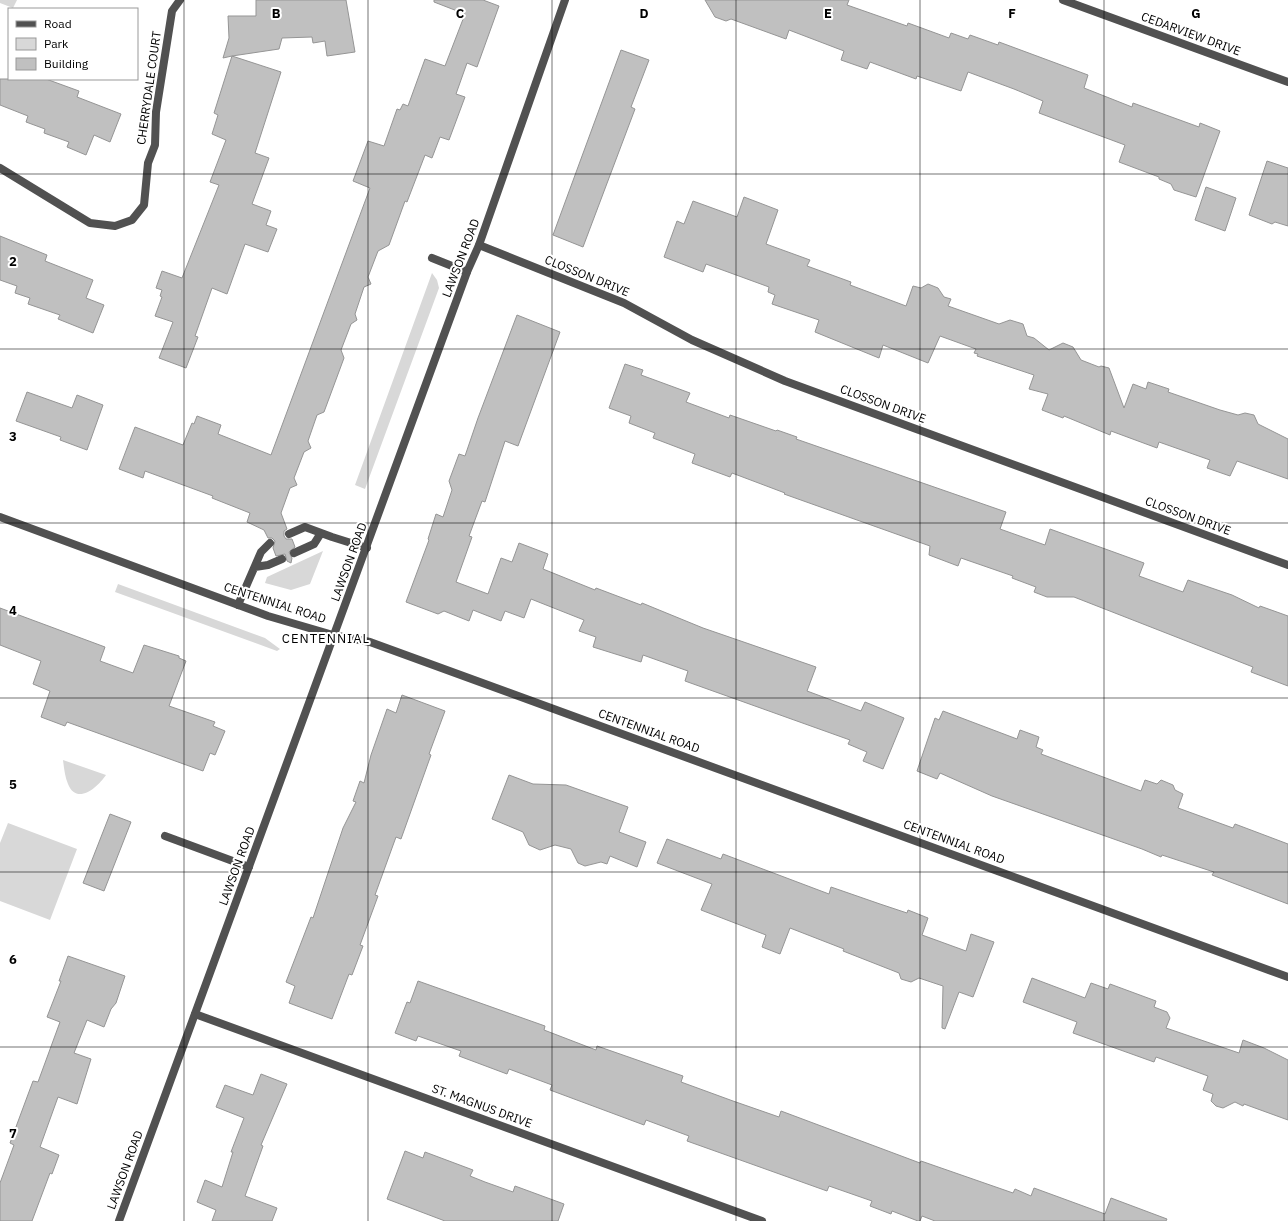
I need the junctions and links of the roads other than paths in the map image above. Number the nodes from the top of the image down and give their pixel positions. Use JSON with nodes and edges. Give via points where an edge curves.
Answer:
{"nodes":[{"id":1,"x":180,"y":0,"type":"edge"},
{"id":2,"x":566,"y":0,"type":"edge"},
{"id":3,"x":1063,"y":0,"type":"edge"},
{"id":4,"x":1288,"y":82,"type":"edge"},
{"id":5,"x":0,"y":168,"type":"edge"},
{"id":6,"x":479,"y":245,"type":"junction"},
{"id":7,"x":432,"y":258,"type":"dead end"},
{"id":8,"x":468,"y":272,"type":"junction"},
{"id":9,"x":0,"y":517,"type":"edge"},
{"id":10,"x":321,"y":533,"type":"junction"},
{"id":11,"x":289,"y":534,"type":"dead end"},
{"id":12,"x":270,"y":543,"type":"dead end"},
{"id":13,"x":367,"y":548,"type":"junction"},
{"id":14,"x":294,"y":553,"type":"dead end"},
{"id":15,"x":282,"y":559,"type":"dead end"},
{"id":16,"x":1288,"y":565,"type":"edge"},
{"id":17,"x":255,"y":567,"type":"junction"},
{"id":18,"x":238,"y":605,"type":"junction"},
{"id":19,"x":333,"y":635,"type":"junction"},
{"id":20,"x":165,"y":836,"type":"dead end"},
{"id":21,"x":249,"y":867,"type":"junction"},
{"id":22,"x":1288,"y":977,"type":"edge"},
{"id":23,"x":195,"y":1014,"type":"junction"},
{"id":24,"x":119,"y":1221,"type":"edge"},
{"id":25,"x":762,"y":1221,"type":"edge"}],
"edges":[{"from":1,"to":5,"type":"street","name":"CHERRYDALE COURT","via":[[172,11],[158,100],[156,145],[148,164],[144,205],[132,220],[115,226],[90,223]]},
{"from":2,"to":6,"type":"street","name":"LAWSON ROAD"},
{"from":3,"to":4,"type":"street","name":"CEDARVIEW DRIVE"},
{"from":6,"to":8,"type":"street","name":"LAWSON ROAD"},
{"from":6,"to":16,"type":"street","name":"CLOSSON DRIVE","via":[[624,303],[692,340],[786,381]]},
{"from":7,"to":8,"type":"street"},
{"from":8,"to":13,"type":"street","name":"LAWSON ROAD"},
{"from":9,"to":18,"type":"street","name":"CENTENNIAL ROAD"},
{"from":10,"to":11,"type":"street","via":[[306,526]]},
{"from":10,"to":13,"type":"street"},
{"from":10,"to":14,"type":"street","via":[[314,544]]},
{"from":12,"to":17,"type":"street","via":[[261,552]]},
{"from":13,"to":19,"type":"street","name":"LAWSON ROAD"},
{"from":15,"to":17,"type":"street"},
{"from":17,"to":18,"type":"street"},
{"from":18,"to":19,"type":"street","name":"CENTENNIAL ROAD","via":[[297,626]]},
{"from":19,"to":21,"type":"street","name":"LAWSON ROAD"},
{"from":19,"to":22,"type":"street","name":"CENTENNIAL ROAD","via":[[370,642]]},
{"from":20,"to":21,"type":"street"},
{"from":21,"to":23,"type":"street","name":"LAWSON ROAD"},
{"from":23,"to":24,"type":"street","name":"LAWSON ROAD"},
{"from":23,"to":25,"type":"street","name":"ST. MAGNUS DRIVE"}]}
